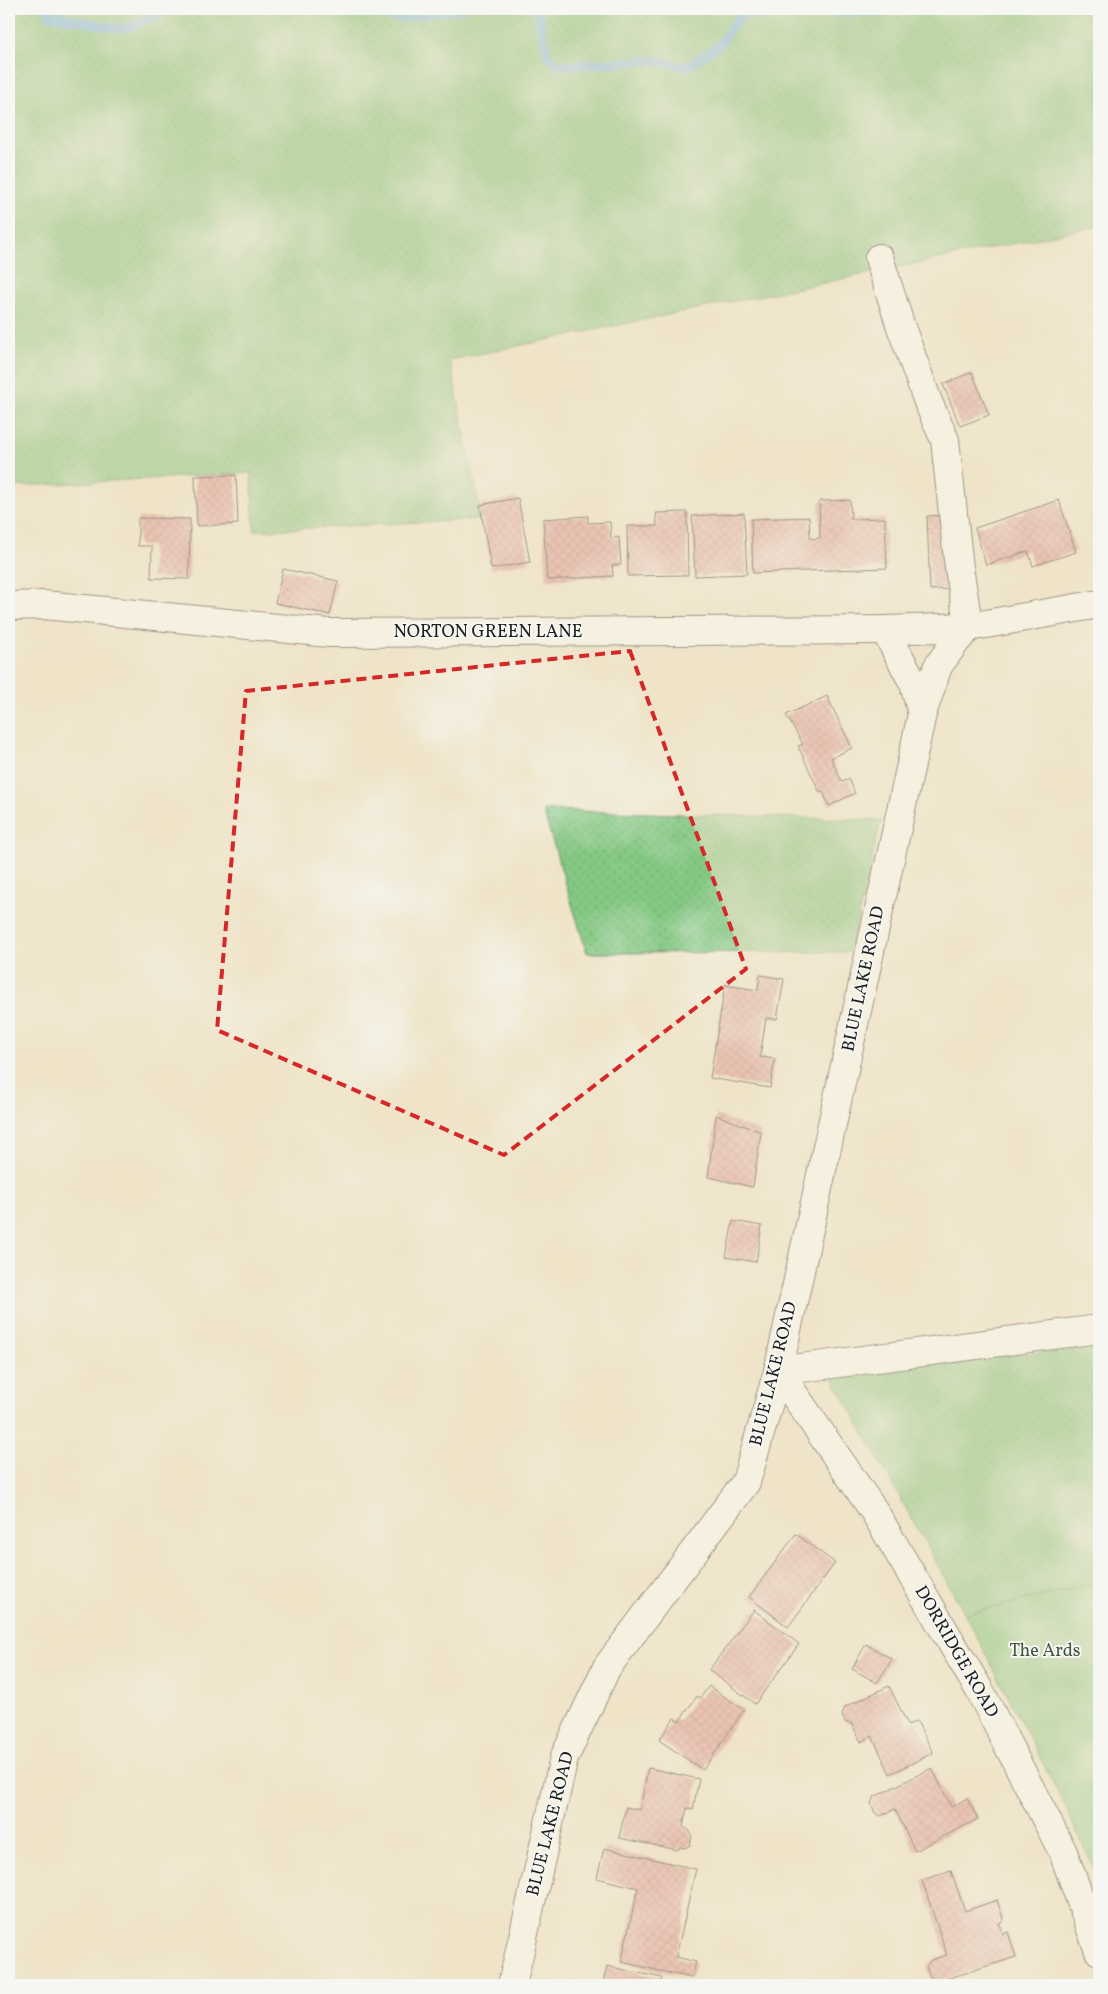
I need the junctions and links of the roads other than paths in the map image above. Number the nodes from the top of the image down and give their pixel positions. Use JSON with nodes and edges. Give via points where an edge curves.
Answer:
{"nodes":[{"id":1,"x":879,"y":258,"type":"dead end"},
{"id":2,"x":1099,"y":604,"type":"edge"},
{"id":3,"x":9,"y":606,"type":"edge"},
{"id":4,"x":969,"y":627,"type":"junction"},
{"id":5,"x":885,"y":630,"type":"junction"},
{"id":6,"x":922,"y":714,"type":"junction"},
{"id":7,"x":1099,"y":1329,"type":"edge"},
{"id":8,"x":778,"y":1371,"type":"junction"},
{"id":9,"x":1099,"y":1951,"type":"edge"},
{"id":10,"x":512,"y":1985,"type":"edge"}],
"edges":[{"from":1,"to":4,"type":"street","via":[[928,402],[945,440]]},
{"from":2,"to":4,"type":"street","name":"NORTON GREEN LANE"},
{"from":3,"to":5,"type":"street","name":"NORTON GREEN LANE","via":[[44,605],[329,633]]},
{"from":4,"to":5,"type":"street","name":"NORTON GREEN LANE"},
{"from":4,"to":6,"type":"street","name":"BLUE LAKE ROAD","via":[[938,666]]},
{"from":5,"to":6,"type":"street","name":"BLUE LAKE ROAD","via":[[914,684]]},
{"from":6,"to":8,"type":"street","name":"BLUE LAKE ROAD"},
{"from":7,"to":8,"type":"street"},
{"from":8,"to":9,"type":"street","name":"DORRIDGE ROAD","via":[[874,1511],[980,1691],[1063,1852]]},
{"from":8,"to":10,"type":"street","name":"BLUE LAKE ROAD","via":[[746,1482],[608,1667],[564,1758]]}]}
